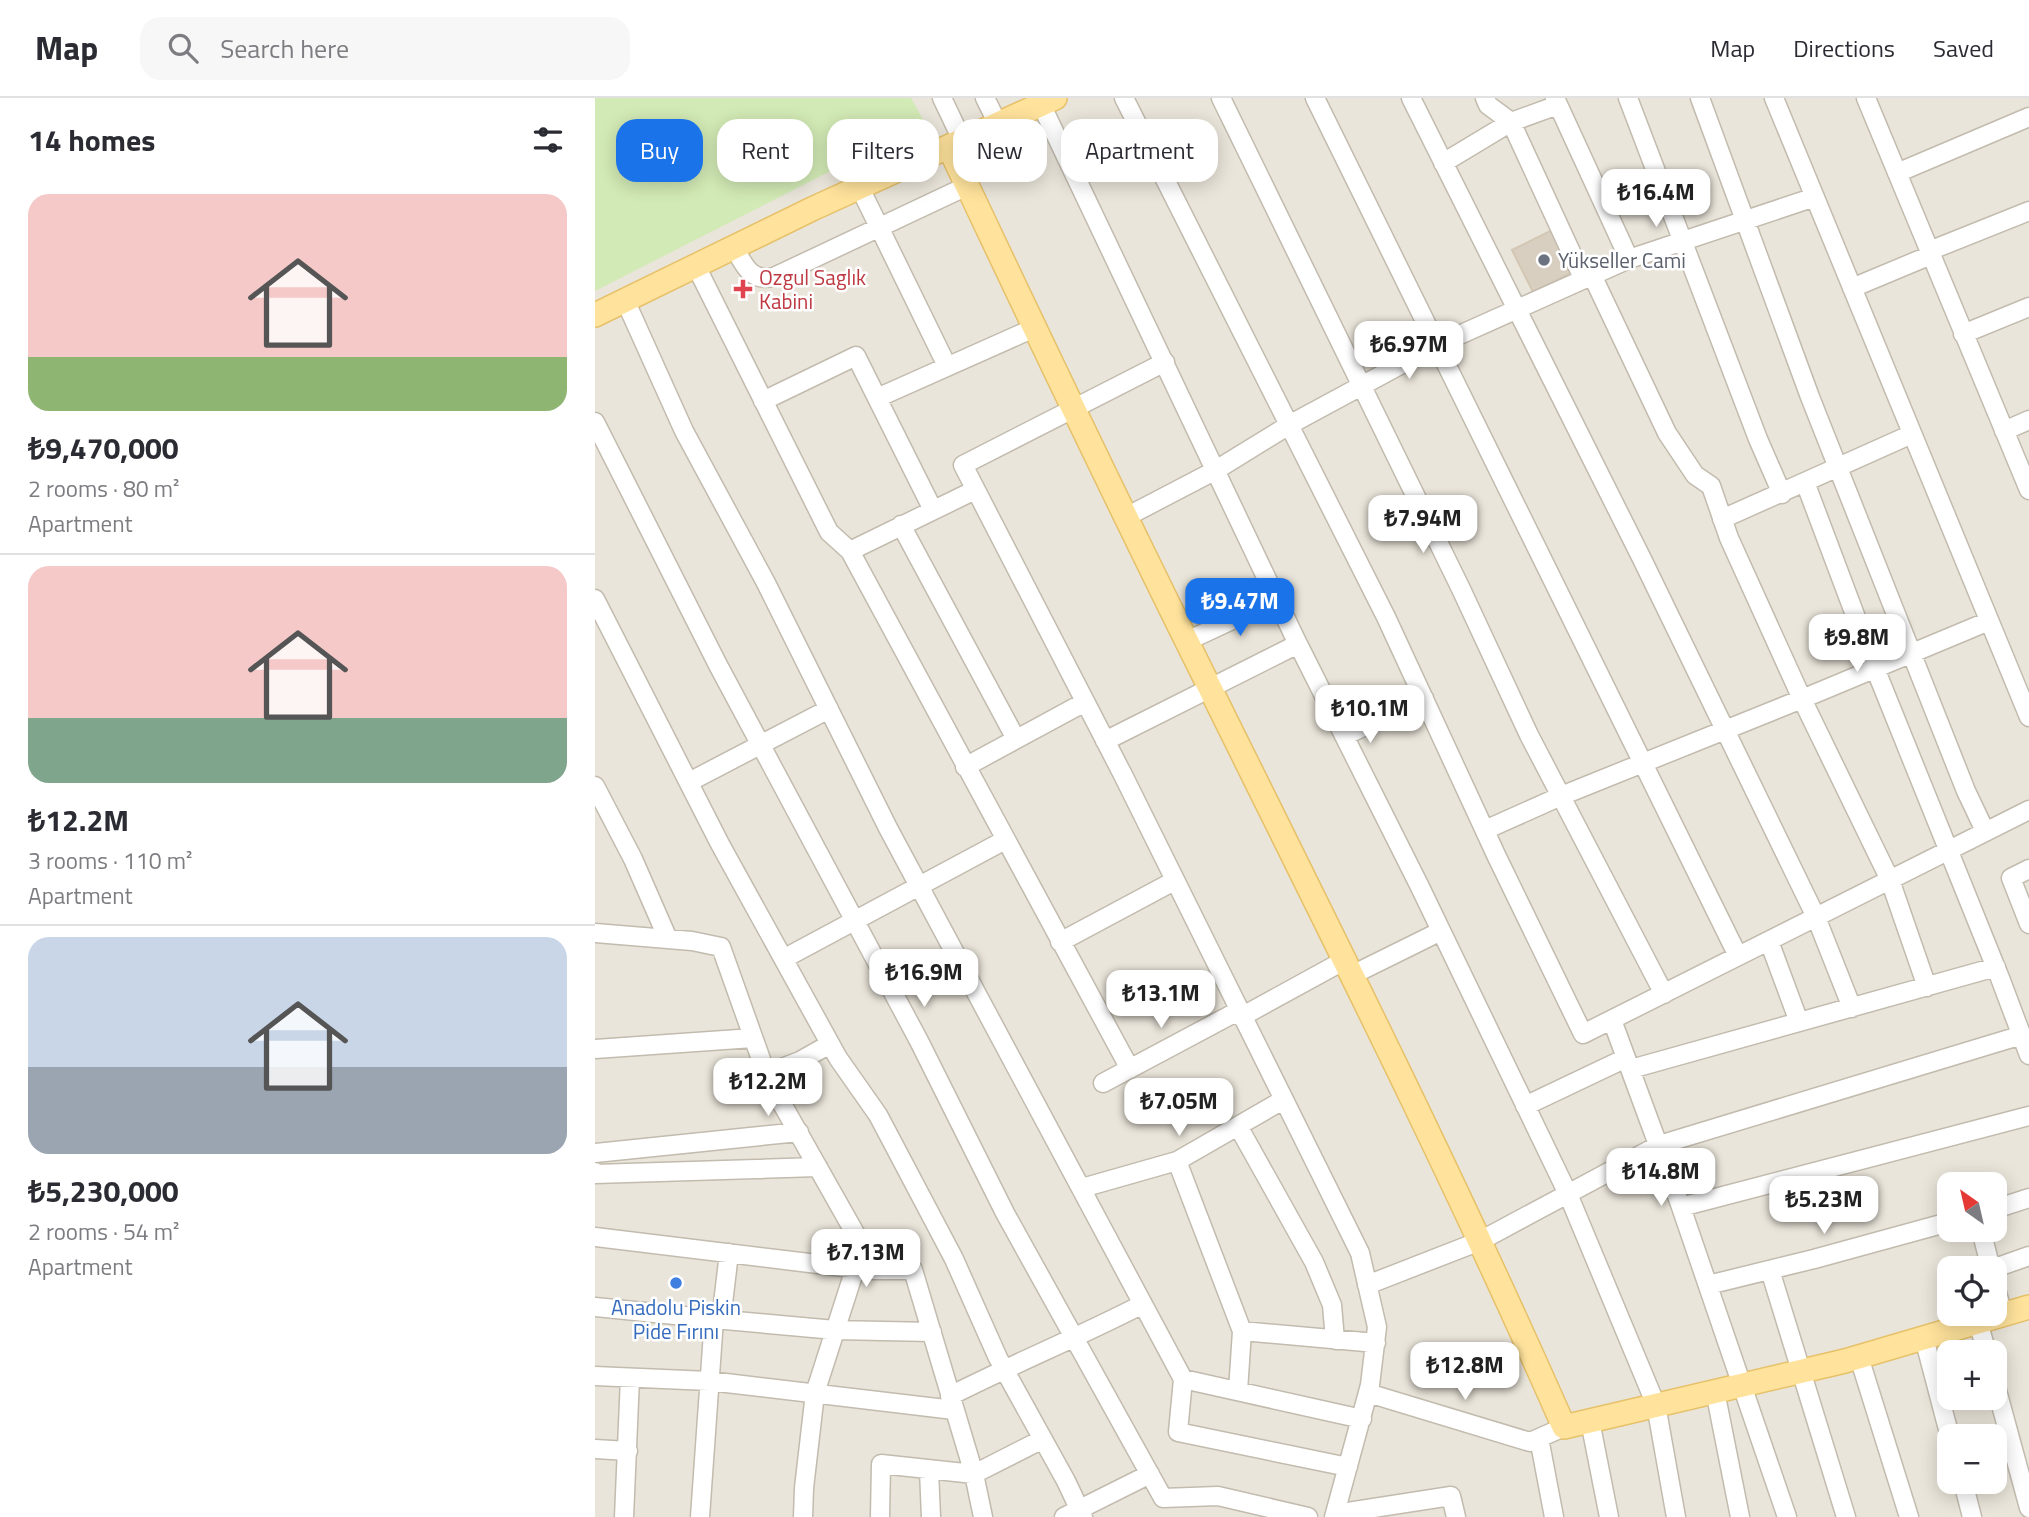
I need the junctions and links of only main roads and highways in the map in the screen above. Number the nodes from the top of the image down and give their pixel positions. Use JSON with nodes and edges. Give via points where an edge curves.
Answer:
{"nodes":[{"id":1,"x":1048,"y":101,"type":"edge"},
{"id":2,"x":1009,"y":119,"type":"edge"},
{"id":3,"x":953,"y":145,"type":"edge"},
{"id":4,"x":966,"y":182,"type":"edge"},
{"id":5,"x":595,"y":315,"type":"edge"},
{"id":6,"x":2029,"y":1307,"type":"edge"}],
"edges":[{"from":1,"to":2,"type":"main road"},
{"from":3,"to":5,"type":"main road"},
{"from":4,"to":6,"type":"main road","via":[[1480,1241],[1563,1427],[1859,1357]]}]}
